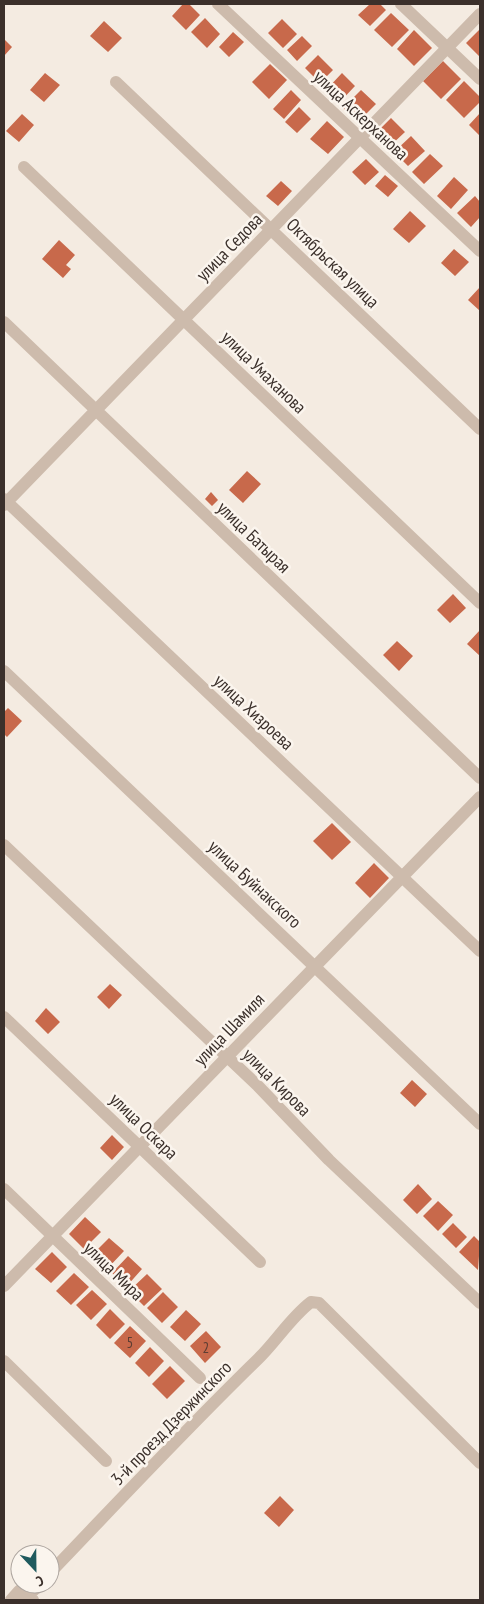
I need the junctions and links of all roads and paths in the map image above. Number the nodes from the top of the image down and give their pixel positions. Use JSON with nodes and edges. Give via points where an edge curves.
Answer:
{"nodes":[{"id":1,"x":218,"y":4,"type":"edge"},
{"id":2,"x":401,"y":4,"type":"edge"},
{"id":3,"x":480,"y":14,"type":"edge"},
{"id":4,"x":448,"y":48,"type":"junction"},
{"id":5,"x":480,"y":78,"type":"edge"},
{"id":6,"x":116,"y":82,"type":"dead end"},
{"id":7,"x":359,"y":138,"type":"junction"},
{"id":8,"x":24,"y":167,"type":"dead end"},
{"id":9,"x":272,"y":228,"type":"junction"},
{"id":10,"x":480,"y":251,"type":"edge"},
{"id":11,"x":183,"y":319,"type":"junction"},
{"id":12,"x":4,"y":322,"type":"edge"},
{"id":13,"x":95,"y":410,"type":"junction"},
{"id":14,"x":480,"y":429,"type":"edge"},
{"id":15,"x":5,"y":502,"type":"edge"},
{"id":16,"x":480,"y":603,"type":"edge"},
{"id":17,"x":4,"y":671,"type":"edge"},
{"id":18,"x":480,"y":778,"type":"edge"},
{"id":19,"x":480,"y":797,"type":"edge"},
{"id":20,"x":4,"y":845,"type":"edge"},
{"id":21,"x":404,"y":877,"type":"junction"},
{"id":22,"x":480,"y":951,"type":"edge"},
{"id":23,"x":316,"y":966,"type":"junction"},
{"id":24,"x":4,"y":1017,"type":"edge"},
{"id":25,"x":227,"y":1056,"type":"junction"},
{"id":26,"x":480,"y":1124,"type":"edge"},
{"id":27,"x":139,"y":1145,"type":"junction"},
{"id":28,"x":4,"y":1189,"type":"edge"},
{"id":29,"x":53,"y":1237,"type":"junction"},
{"id":30,"x":260,"y":1262,"type":"dead end"},
{"id":31,"x":4,"y":1286,"type":"edge"},
{"id":32,"x":480,"y":1303,"type":"edge"},
{"id":33,"x":4,"y":1360,"type":"edge"},
{"id":34,"x":200,"y":1378,"type":"dead end"},
{"id":35,"x":106,"y":1461,"type":"dead end"},
{"id":36,"x":480,"y":1463,"type":"edge"},
{"id":37,"x":60,"y":1564,"type":"edge"},
{"id":38,"x":31,"y":1598,"type":"edge"},
{"id":39,"x":11,"y":1600,"type":"edge"}],
"edges":[{"from":1,"to":7,"type":"street","name":"улица Аскерханова"},
{"from":2,"to":4,"type":"street"},
{"from":3,"to":4,"type":"street","name":"улица Седова"},
{"from":4,"to":5,"type":"street"},
{"from":4,"to":7,"type":"street","name":"улица Седова"},
{"from":6,"to":9,"type":"street","name":"Октябрьская улица"},
{"from":7,"to":9,"type":"street","name":"улица Седова"},
{"from":7,"to":10,"type":"street","name":"улица Аскерханова"},
{"from":8,"to":11,"type":"street","name":"улица Умаханова"},
{"from":9,"to":11,"type":"street","name":"улица Седова"},
{"from":9,"to":14,"type":"street","name":"Октябрьская улица"},
{"from":11,"to":13,"type":"street","name":"улица Седова"},
{"from":11,"to":16,"type":"street","name":"улица Умаханова"},
{"from":12,"to":13,"type":"street","name":"улица Батырая"},
{"from":13,"to":15,"type":"street","name":"улица Седова"},
{"from":13,"to":18,"type":"street","name":"улица Батырая"},
{"from":15,"to":21,"type":"street","name":"улица Хизроева"},
{"from":17,"to":23,"type":"street","name":"улица Буйнакского"},
{"from":19,"to":21,"type":"street","name":"улица Шамиля"},
{"from":20,"to":25,"type":"street","name":"улица Кирова"},
{"from":21,"to":22,"type":"street","name":"улица Хизроева"},
{"from":21,"to":23,"type":"street","name":"улица Шамиля"},
{"from":23,"to":25,"type":"street","name":"улица Шамиля"},
{"from":23,"to":26,"type":"street","name":"улица Буйнакского"},
{"from":24,"to":27,"type":"street","name":"улица Оскара"},
{"from":25,"to":27,"type":"street","name":"улица Шамиля"},
{"from":25,"to":32,"type":"street","name":"улица Кирова","via":[[329,1160]]},
{"from":27,"to":29,"type":"street","name":"улица Шамиля"},
{"from":27,"to":30,"type":"street","name":"улица Оскара"},
{"from":28,"to":29,"type":"street","name":"улица Мира"},
{"from":29,"to":31,"type":"street","name":"улица Шамиля"},
{"from":29,"to":34,"type":"street","name":"улица Мира"},
{"from":33,"to":35,"type":"street"},
{"from":36,"to":37,"type":"street","name":"3-й проезд Дзержинского","via":[[319,1303],[309,1304]]},
{"from":38,"to":39,"type":"street","via":[[20,1591]]}]}
